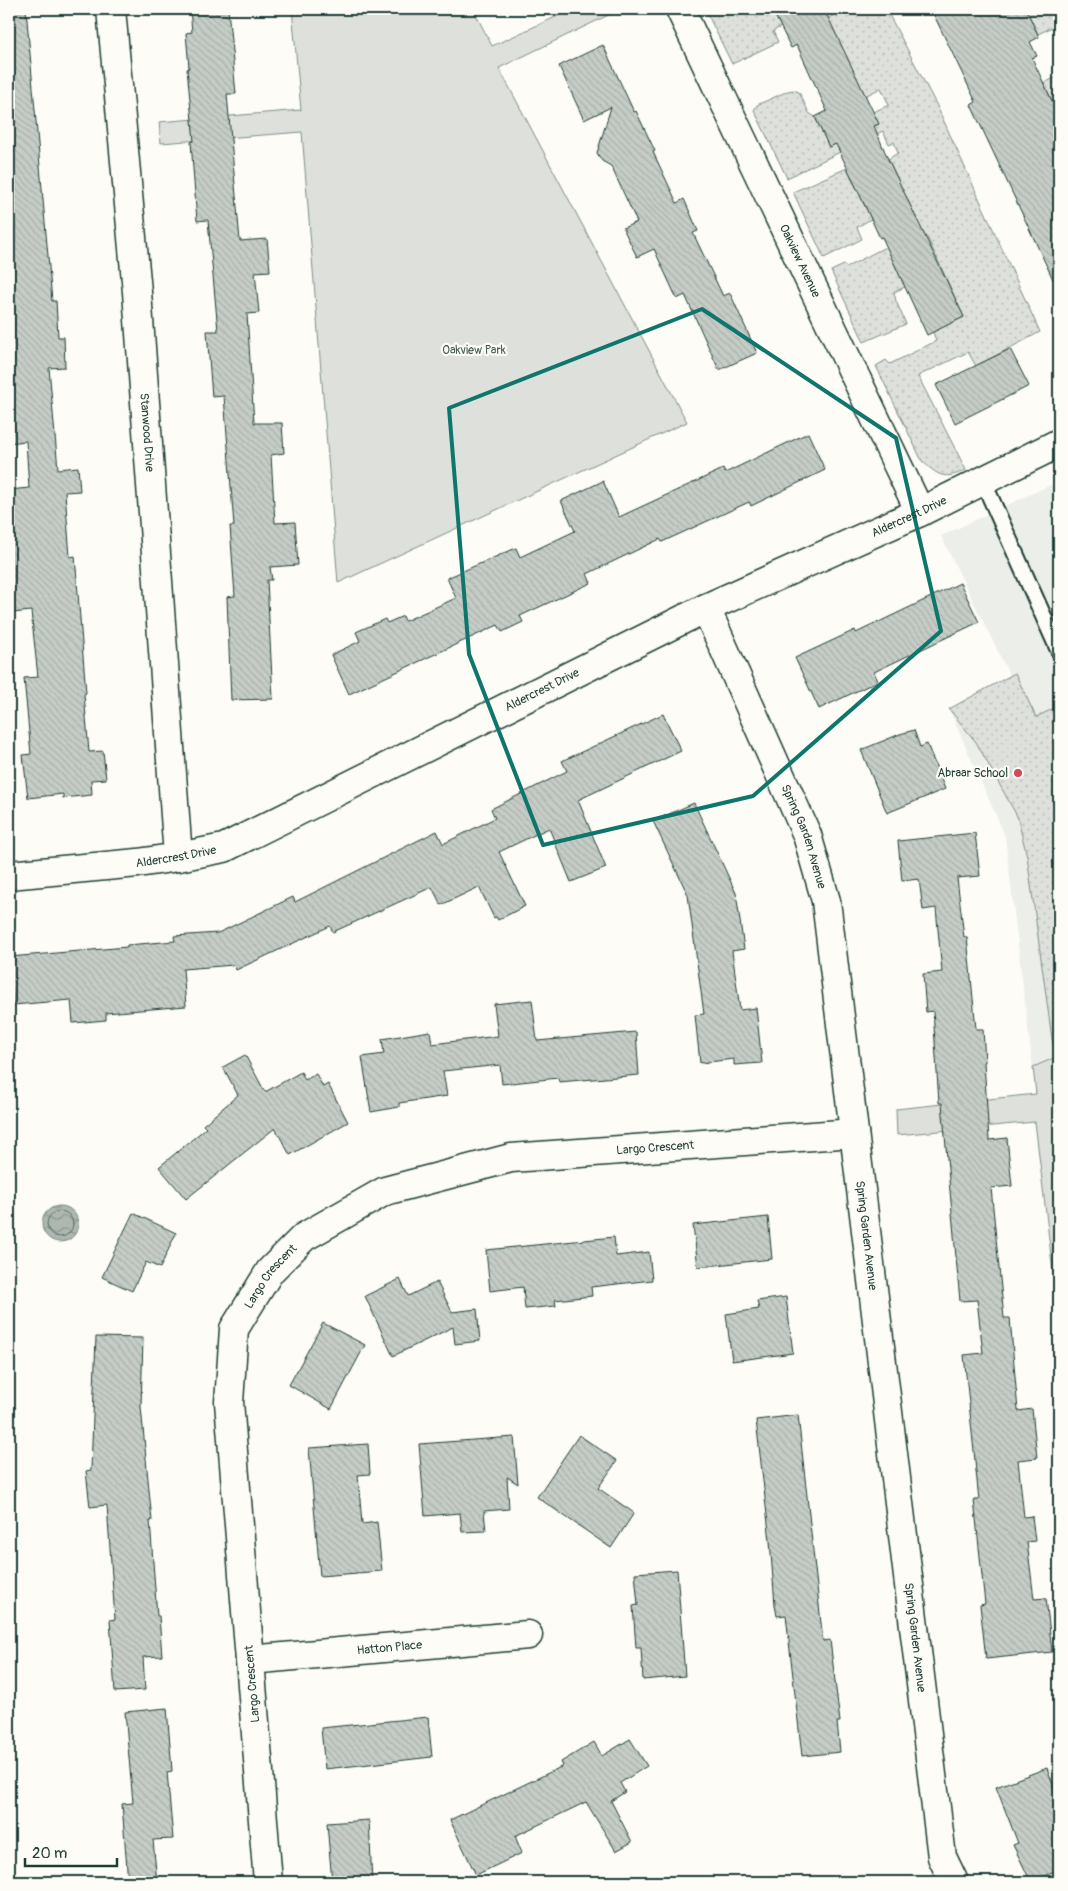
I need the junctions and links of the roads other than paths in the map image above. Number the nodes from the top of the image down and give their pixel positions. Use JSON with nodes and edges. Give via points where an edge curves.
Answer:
{"nodes":[{"id":1,"x":111,"y":9,"type":"edge"},
{"id":2,"x":680,"y":9,"type":"edge"},
{"id":3,"x":1059,"y":443,"type":"edge"},
{"id":4,"x":984,"y":481,"type":"junction"},
{"id":5,"x":920,"y":512,"type":"junction"},
{"id":6,"x":706,"y":608,"type":"junction"},
{"id":7,"x":1059,"y":651,"type":"edge"},
{"id":8,"x":178,"y":858,"type":"junction"},
{"id":9,"x":9,"y":875,"type":"edge"},
{"id":10,"x":854,"y":1133,"type":"junction"},
{"id":11,"x":528,"y":1635,"type":"dead end"},
{"id":12,"x":250,"y":1660,"type":"junction"},
{"id":13,"x":268,"y":1882,"type":"edge"},
{"id":14,"x":954,"y":1882,"type":"edge"}],
"edges":[{"from":1,"to":8,"type":"street","name":"Stanwood Drive","via":[[137,292]]},
{"from":2,"to":5,"type":"street","name":"Oakview Avenue"},
{"from":3,"to":4,"type":"street","name":"Aldercrest Drive"},
{"from":4,"to":5,"type":"street","name":"Aldercrest Drive"},
{"from":4,"to":7,"type":"lane"},
{"from":5,"to":6,"type":"street","name":"Aldercrest Drive"},
{"from":6,"to":8,"type":"street","name":"Aldercrest Drive","via":[[224,848]]},
{"from":6,"to":10,"type":"street","name":"Spring Garden Avenue","via":[[807,835],[826,901]]},
{"from":8,"to":9,"type":"street","name":"Aldercrest Drive"},
{"from":10,"to":12,"type":"street","name":"Largo Crescent","via":[[511,1158],[385,1191],[304,1237],[270,1272],[234,1329],[229,1402]]},
{"from":10,"to":14,"type":"street","name":"Spring Garden Avenue","via":[[942,1856]]},
{"from":11,"to":12,"type":"street","name":"Hatton Place"},
{"from":12,"to":13,"type":"street","name":"Largo Crescent"}]}
